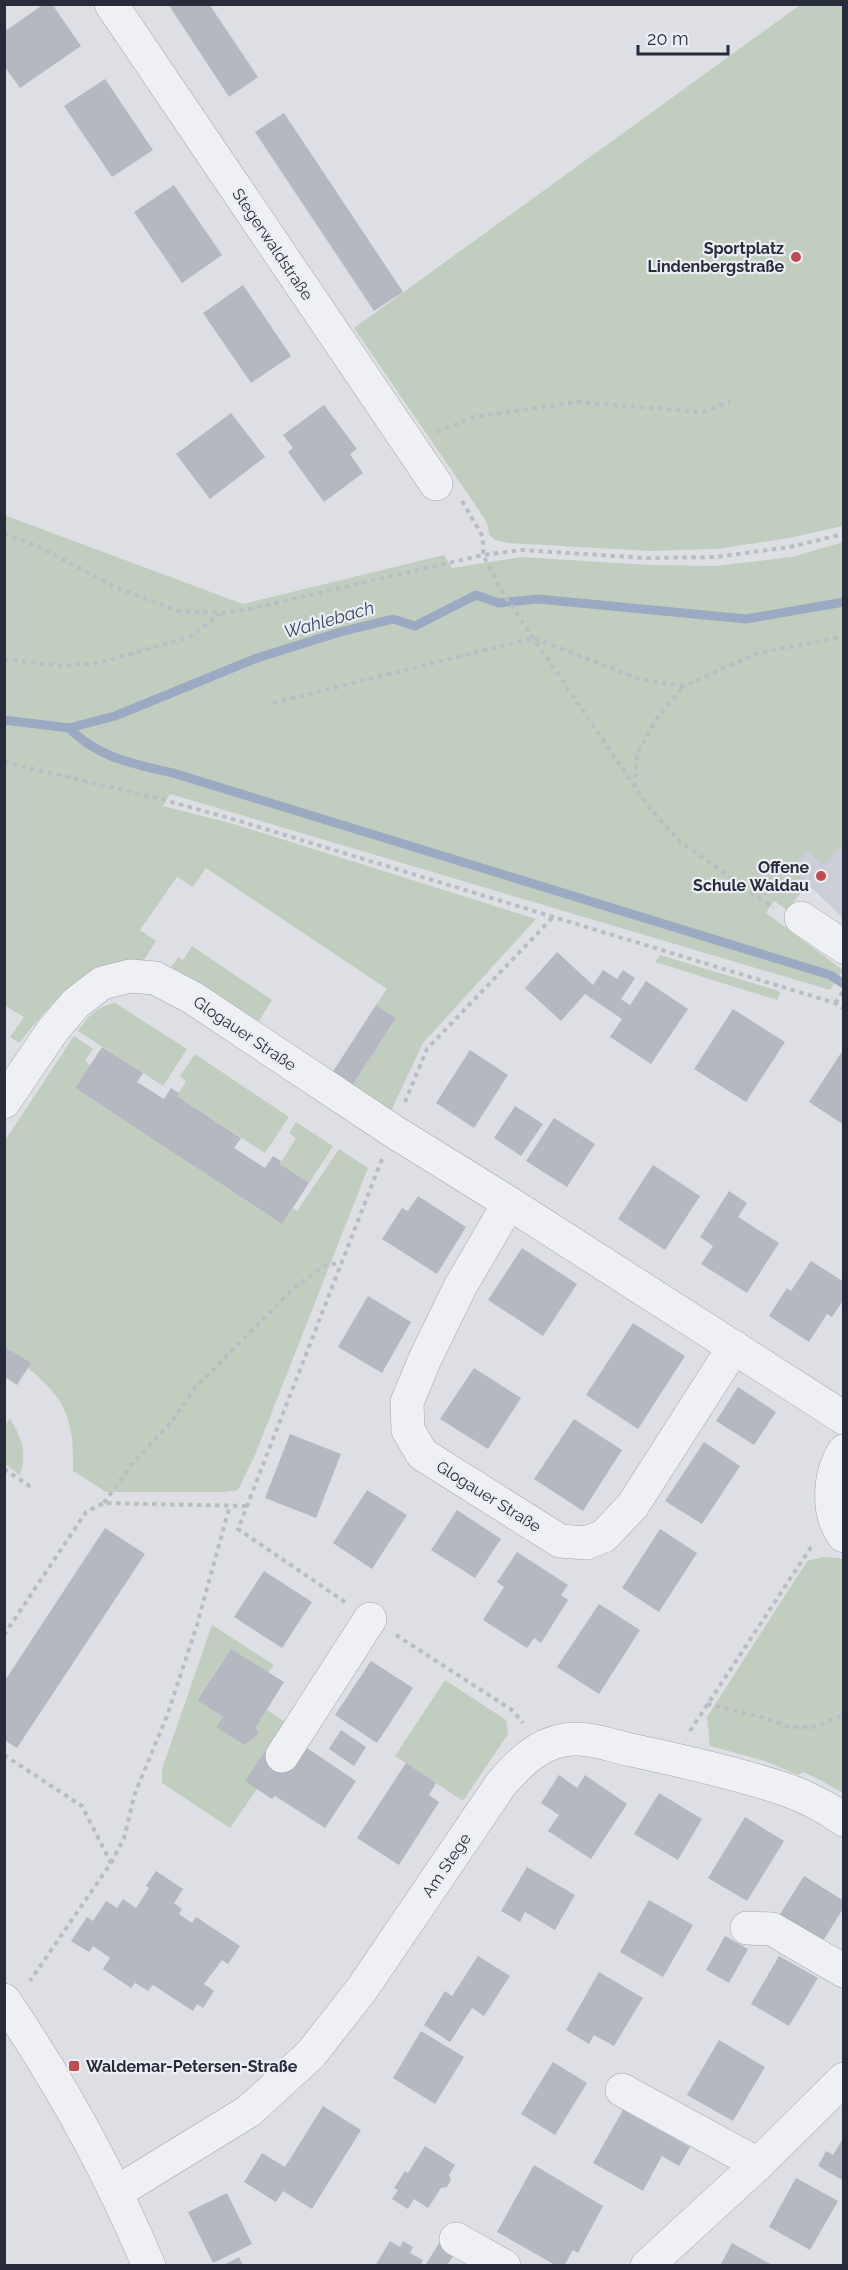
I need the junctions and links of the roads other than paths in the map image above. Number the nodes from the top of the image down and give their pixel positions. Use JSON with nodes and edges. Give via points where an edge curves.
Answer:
{"nodes":[{"id":1,"x":111,"y":4,"type":"edge"},
{"id":2,"x":436,"y":484,"type":"road end"},
{"id":3,"x":801,"y":918,"type":"road end"},
{"id":4,"x":843,"y":947,"type":"edge"},
{"id":5,"x":4,"y":1102,"type":"edge"},
{"id":6,"x":509,"y":1203,"type":"junction"},
{"id":7,"x":735,"y":1347,"type":"junction"},
{"id":8,"x":843,"y":1418,"type":"edge"},
{"id":9,"x":843,"y":1451,"type":"edge"},
{"id":10,"x":841,"y":1532,"type":"edge"},
{"id":11,"x":370,"y":1618,"type":"dead end"},
{"id":12,"x":282,"y":1756,"type":"dead end"},
{"id":13,"x":843,"y":1821,"type":"edge"},
{"id":14,"x":747,"y":1928,"type":"dead end"},
{"id":15,"x":843,"y":1971,"type":"edge"},
{"id":16,"x":8,"y":2005,"type":"edge"},
{"id":17,"x":843,"y":2079,"type":"edge"},
{"id":18,"x":622,"y":2090,"type":"dead end"},
{"id":19,"x":758,"y":2164,"type":"junction"},
{"id":20,"x":117,"y":2192,"type":"junction"},
{"id":21,"x":456,"y":2239,"type":"dead end"},
{"id":22,"x":149,"y":2265,"type":"edge"},
{"id":23,"x":504,"y":2265,"type":"edge"},
{"id":24,"x":647,"y":2265,"type":"edge"}],
"edges":[{"from":1,"to":2,"type":"street","name":"Stegerwaldstraße"},
{"from":3,"to":4,"type":"street"},
{"from":5,"to":6,"type":"street","name":"Glogauer Straße","via":[[76,1003],[102,983],[130,976],[154,978],[194,998]]},
{"from":6,"to":7,"type":"street","name":"Glogauer Straße"},
{"from":6,"to":7,"type":"street","name":"Glogauer Straße","via":[[460,1287],[407,1402],[408,1430],[422,1454],[560,1541],[586,1543],[604,1536],[633,1505]]},
{"from":7,"to":8,"type":"street","name":"Glogauer Straße"},
{"from":9,"to":10,"type":"street","via":[[830,1493]]},
{"from":11,"to":12,"type":"street"},
{"from":13,"to":20,"type":"street","name":"Am Stege","via":[[789,1791],[671,1758],[581,1738],[544,1746],[525,1757],[501,1784],[362,1989],[311,2054],[249,2111]]},
{"from":14,"to":15,"type":"street","via":[[772,1929]]},
{"from":16,"to":20,"type":"street","via":[[56,2079]]},
{"from":17,"to":19,"type":"street"},
{"from":18,"to":19,"type":"street"},
{"from":19,"to":24,"type":"street"},
{"from":20,"to":22,"type":"street"},
{"from":21,"to":23,"type":"street"}]}
